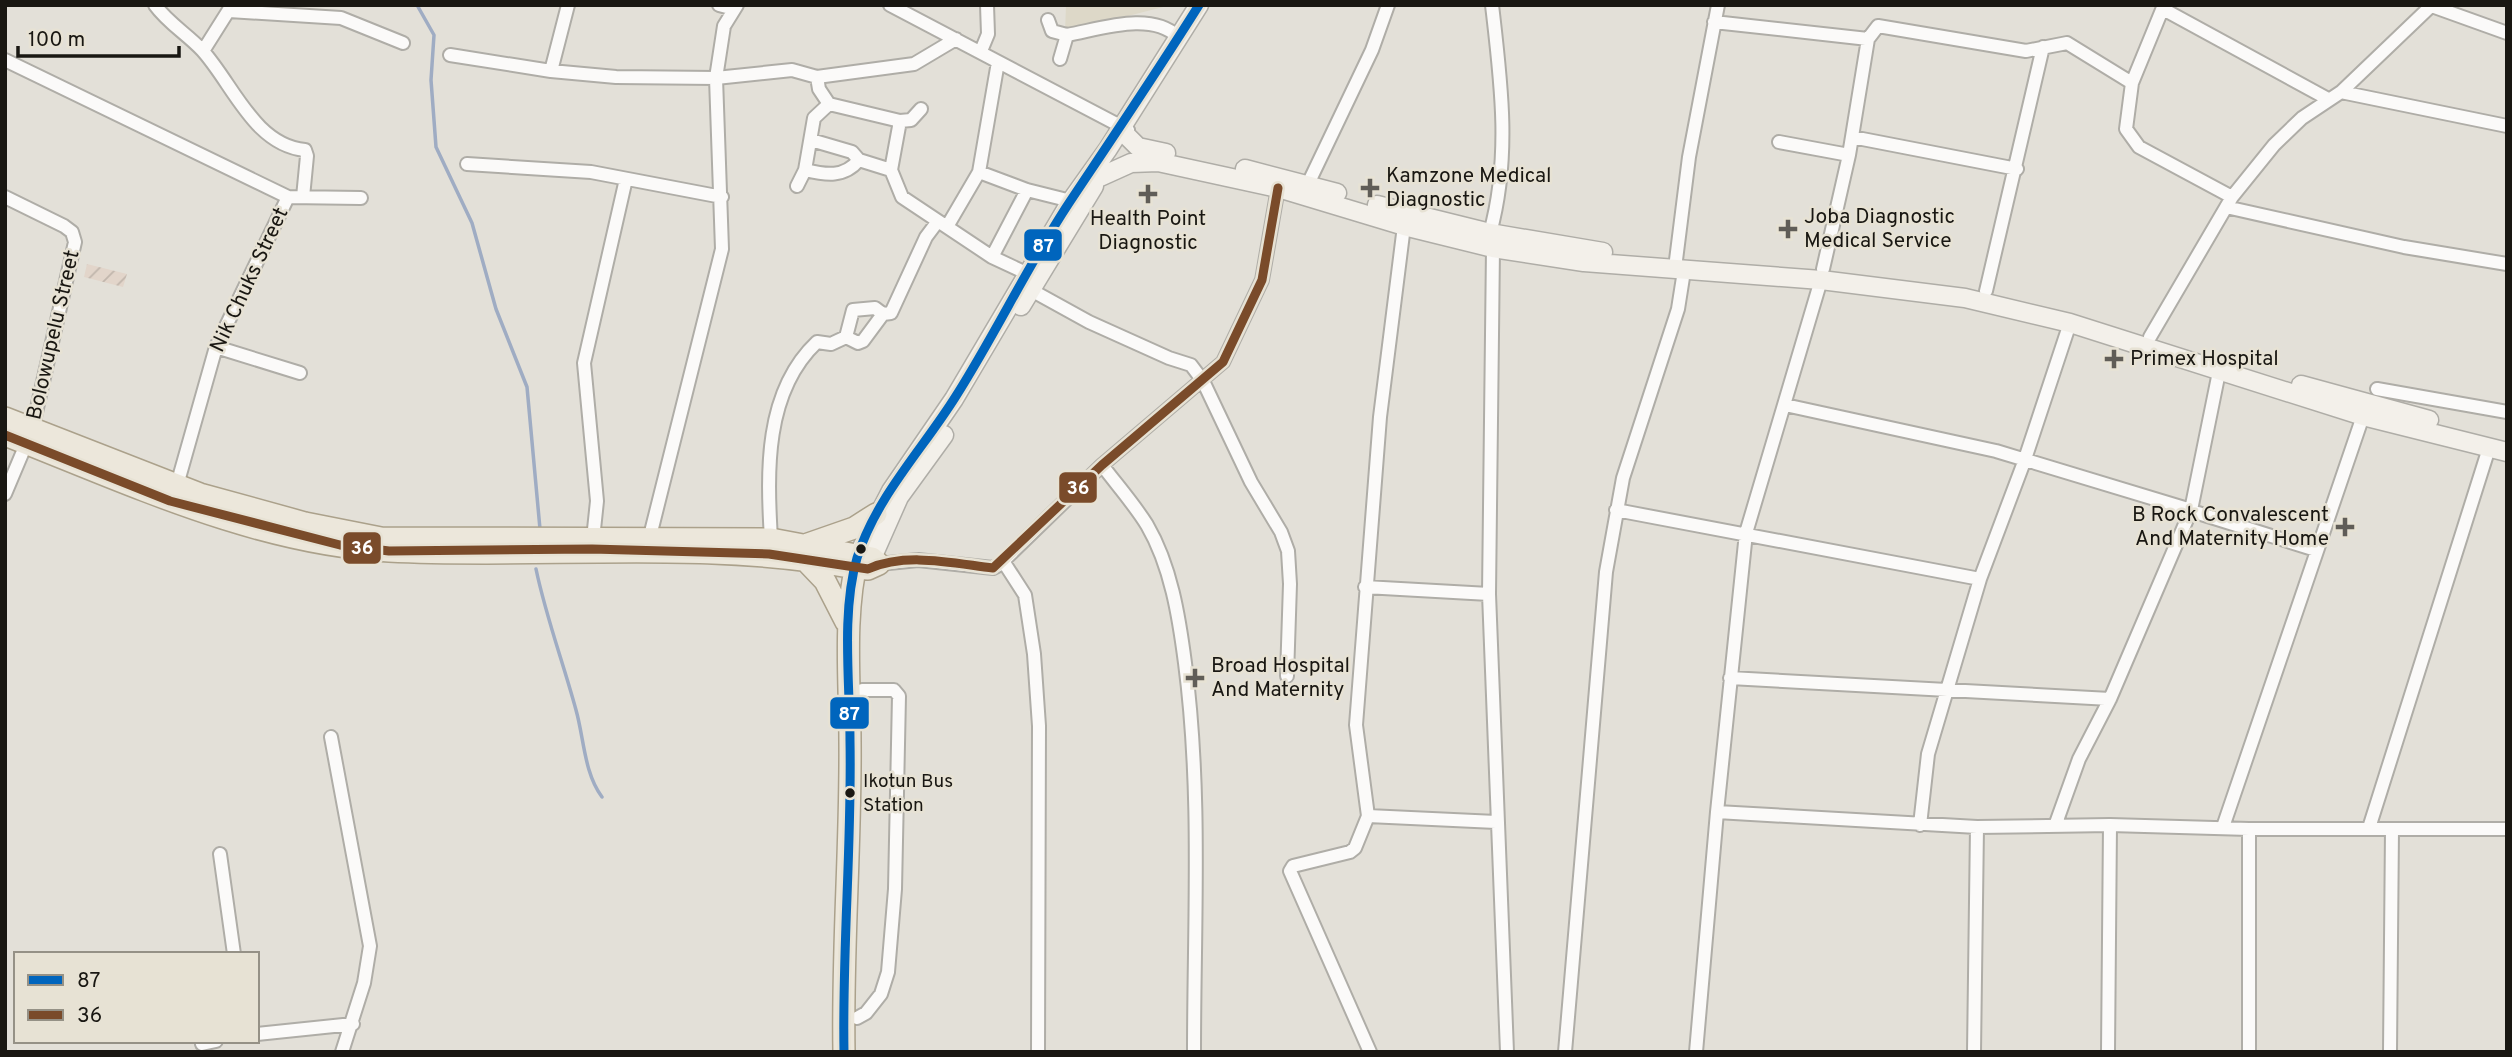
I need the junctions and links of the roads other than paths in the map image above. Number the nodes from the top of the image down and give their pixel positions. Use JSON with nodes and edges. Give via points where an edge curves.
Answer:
{"nodes":[{"id":1,"x":155,"y":5,"type":"edge"},
{"id":2,"x":568,"y":5,"type":"edge"},
{"id":3,"x":719,"y":5,"type":"edge"},
{"id":4,"x":890,"y":5,"type":"edge"},
{"id":5,"x":987,"y":5,"type":"edge"},
{"id":6,"x":1199,"y":5,"type":"edge"},
{"id":7,"x":1205,"y":5,"type":"edge"},
{"id":8,"x":1388,"y":5,"type":"edge"},
{"id":9,"x":1492,"y":5,"type":"edge"},
{"id":10,"x":1718,"y":5,"type":"edge"},
{"id":11,"x":2431,"y":6,"type":"edge"},
{"id":12,"x":735,"y":7,"type":"edge"},
{"id":13,"x":2163,"y":7,"type":"edge"},
{"id":14,"x":230,"y":8,"type":"edge"},
{"id":15,"x":1048,"y":20,"type":"dead end"},
{"id":16,"x":1714,"y":22,"type":"junction"},
{"id":17,"x":2507,"y":33,"type":"edge"},
{"id":18,"x":1067,"y":36,"type":"junction"},
{"id":19,"x":1178,"y":37,"type":"junction"},
{"id":20,"x":956,"y":39,"type":"junction"},
{"id":21,"x":1868,"y":39,"type":"junction"},
{"id":22,"x":403,"y":43,"type":"dead end"},
{"id":23,"x":2043,"y":47,"type":"junction"},
{"id":24,"x":203,"y":51,"type":"junction"},
{"id":25,"x":981,"y":51,"type":"junction"},
{"id":26,"x":450,"y":55,"type":"dead end"},
{"id":27,"x":1060,"y":59,"type":"dead end"},
{"id":28,"x":5,"y":61,"type":"edge"},
{"id":29,"x":998,"y":62,"type":"junction"},
{"id":30,"x":551,"y":71,"type":"junction"},
{"id":31,"x":817,"y":77,"type":"junction"},
{"id":32,"x":716,"y":78,"type":"junction"},
{"id":33,"x":2132,"y":83,"type":"junction"},
{"id":34,"x":2341,"y":92,"type":"junction"},
{"id":35,"x":2329,"y":99,"type":"junction"},
{"id":36,"x":829,"y":104,"type":"junction"},
{"id":37,"x":921,"y":109,"type":"dead end"},
{"id":38,"x":900,"y":121,"type":"junction"},
{"id":39,"x":2507,"y":126,"type":"edge"},
{"id":40,"x":1852,"y":137,"type":"junction"},
{"id":41,"x":811,"y":140,"type":"junction"},
{"id":42,"x":1123,"y":142,"type":"junction"},
{"id":43,"x":1779,"y":142,"type":"dead end"},
{"id":44,"x":1849,"y":155,"type":"junction"},
{"id":45,"x":859,"y":160,"type":"junction"},
{"id":46,"x":467,"y":164,"type":"dead end"},
{"id":47,"x":2017,"y":169,"type":"junction"},
{"id":48,"x":805,"y":170,"type":"junction"},
{"id":49,"x":891,"y":170,"type":"junction"},
{"id":50,"x":979,"y":172,"type":"junction"},
{"id":51,"x":626,"y":179,"type":"junction"},
{"id":52,"x":1308,"y":184,"type":"junction"},
{"id":53,"x":797,"y":186,"type":"dead end"},
{"id":54,"x":1278,"y":188,"type":"junction"},
{"id":55,"x":1027,"y":190,"type":"junction"},
{"id":56,"x":5,"y":197,"type":"edge"},
{"id":57,"x":288,"y":197,"type":"junction"},
{"id":58,"x":303,"y":197,"type":"junction"},
{"id":59,"x":722,"y":197,"type":"junction"},
{"id":60,"x":361,"y":198,"type":"dead end"},
{"id":61,"x":1071,"y":201,"type":"junction"},
{"id":62,"x":2229,"y":202,"type":"junction"},
{"id":63,"x":943,"y":223,"type":"junction"},
{"id":64,"x":1404,"y":226,"type":"junction"},
{"id":65,"x":1491,"y":240,"type":"junction"},
{"id":66,"x":992,"y":257,"type":"junction"},
{"id":67,"x":2507,"y":264,"type":"edge"},
{"id":68,"x":1680,"y":265,"type":"junction"},
{"id":69,"x":1822,"y":274,"type":"junction"},
{"id":70,"x":1028,"y":281,"type":"junction"},
{"id":71,"x":1937,"y":288,"type":"junction"},
{"id":72,"x":1986,"y":291,"type":"junction"},
{"id":73,"x":883,"y":314,"type":"junction"},
{"id":74,"x":2070,"y":323,"type":"junction"},
{"id":75,"x":846,"y":337,"type":"junction"},
{"id":76,"x":2150,"y":337,"type":"junction"},
{"id":77,"x":216,"y":347,"type":"junction"},
{"id":78,"x":2219,"y":372,"type":"junction"},
{"id":79,"x":300,"y":373,"type":"dead end"},
{"id":80,"x":1203,"y":381,"type":"junction"},
{"id":81,"x":2377,"y":389,"type":"dead end"},
{"id":82,"x":1785,"y":405,"type":"junction"},
{"id":83,"x":2507,"y":412,"type":"edge"},
{"id":84,"x":2363,"y":416,"type":"junction"},
{"id":85,"x":5,"y":418,"type":"edge"},
{"id":86,"x":5,"y":435,"type":"edge"},
{"id":87,"x":30,"y":437,"type":"junction"},
{"id":88,"x":2507,"y":441,"type":"edge"},
{"id":89,"x":2489,"y":448,"type":"junction"},
{"id":90,"x":2507,"y":452,"type":"edge"},
{"id":91,"x":2024,"y":462,"type":"junction"},
{"id":92,"x":1102,"y":465,"type":"junction"},
{"id":93,"x":177,"y":485,"type":"junction"},
{"id":94,"x":5,"y":494,"type":"edge"},
{"id":95,"x":210,"y":505,"type":"junction"},
{"id":96,"x":1616,"y":510,"type":"junction"},
{"id":97,"x":2195,"y":512,"type":"junction"},
{"id":98,"x":876,"y":514,"type":"junction"},
{"id":99,"x":1746,"y":533,"type":"junction"},
{"id":100,"x":650,"y":536,"type":"junction"},
{"id":101,"x":593,"y":539,"type":"junction"},
{"id":102,"x":771,"y":539,"type":"junction"},
{"id":103,"x":2316,"y":550,"type":"junction"},
{"id":104,"x":804,"y":552,"type":"junction"},
{"id":105,"x":1003,"y":561,"type":"junction"},
{"id":106,"x":866,"y":563,"type":"junction"},
{"id":107,"x":1980,"y":579,"type":"junction"},
{"id":108,"x":1365,"y":587,"type":"junction"},
{"id":109,"x":1489,"y":594,"type":"junction"},
{"id":110,"x":849,"y":630,"type":"junction"},
{"id":111,"x":1287,"y":676,"type":"dead end"},
{"id":112,"x":1730,"y":678,"type":"junction"},
{"id":113,"x":862,"y":690,"type":"junction"},
{"id":114,"x":1946,"y":692,"type":"junction"},
{"id":115,"x":2110,"y":699,"type":"junction"},
{"id":116,"x":331,"y":737,"type":"dead end"},
{"id":117,"x":1717,"y":812,"type":"junction"},
{"id":118,"x":1367,"y":816,"type":"junction"},
{"id":119,"x":1496,"y":822,"type":"junction"},
{"id":120,"x":1920,"y":825,"type":"junction"},
{"id":121,"x":2109,"y":825,"type":"junction"},
{"id":122,"x":2054,"y":826,"type":"junction"},
{"id":123,"x":2223,"y":827,"type":"junction"},
{"id":124,"x":1978,"y":828,"type":"junction"},
{"id":125,"x":2369,"y":828,"type":"junction"},
{"id":126,"x":2507,"y":828,"type":"edge"},
{"id":127,"x":2249,"y":829,"type":"junction"},
{"id":128,"x":2392,"y":829,"type":"junction"},
{"id":129,"x":219,"y":854,"type":"dead end"},
{"id":130,"x":234,"y":952,"type":"edge"},
{"id":131,"x":857,"y":1018,"type":"junction"},
{"id":132,"x":353,"y":1024,"type":"junction"},
{"id":133,"x":259,"y":1034,"type":"edge"},
{"id":134,"x":207,"y":1043,"type":"edge"},
{"id":135,"x":202,"y":1044,"type":"dead end"},
{"id":136,"x":342,"y":1052,"type":"edge"},
{"id":137,"x":844,"y":1052,"type":"edge"},
{"id":138,"x":857,"y":1052,"type":"edge"},
{"id":139,"x":1038,"y":1052,"type":"edge"},
{"id":140,"x":1194,"y":1052,"type":"edge"},
{"id":141,"x":1370,"y":1052,"type":"edge"},
{"id":142,"x":1507,"y":1052,"type":"edge"},
{"id":143,"x":1565,"y":1052,"type":"edge"},
{"id":144,"x":1696,"y":1052,"type":"edge"},
{"id":145,"x":1974,"y":1052,"type":"edge"},
{"id":146,"x":2108,"y":1052,"type":"edge"},
{"id":147,"x":2249,"y":1052,"type":"edge"},
{"id":148,"x":2390,"y":1052,"type":"edge"}],
"edges":[{"from":1,"to":24,"type":"street"},
{"from":2,"to":30,"type":"street"},
{"from":3,"to":12,"type":"street"},
{"from":4,"to":20,"type":"street"},
{"from":5,"to":25,"type":"street","via":[[988,34]]},
{"from":6,"to":19,"type":"main road"},
{"from":7,"to":42,"type":"main road"},
{"from":8,"to":52,"type":"street","via":[[1372,50]]},
{"from":9,"to":65,"type":"street","via":[[1505,131]]},
{"from":10,"to":16,"type":"street"},
{"from":11,"to":17,"type":"street"},
{"from":11,"to":34,"type":"street"},
{"from":12,"to":32,"type":"street","via":[[724,26]]},
{"from":13,"to":33,"type":"street"},
{"from":13,"to":35,"type":"street"},
{"from":14,"to":22,"type":"street","via":[[341,18]]},
{"from":14,"to":24,"type":"street"},
{"from":15,"to":18,"type":"street","via":[[1052,31]]},
{"from":16,"to":21,"type":"street"},
{"from":16,"to":68,"type":"street","via":[[1689,157]]},
{"from":18,"to":19,"type":"street","via":[[1157,23]]},
{"from":18,"to":27,"type":"street"},
{"from":19,"to":42,"type":"main road"},
{"from":20,"to":25,"type":"street"},
{"from":20,"to":31,"type":"street","via":[[914,64]]},
{"from":21,"to":23,"type":"street","via":[[1878,26],[1885,25],[2019,51]]},
{"from":21,"to":40,"type":"street"},
{"from":23,"to":33,"type":"street","via":[[2061,42],[2072,45]]},
{"from":23,"to":47,"type":"street"},
{"from":24,"to":58,"type":"street","via":[[268,136],[292,149],[305,150]]},
{"from":25,"to":29,"type":"street"},
{"from":26,"to":30,"type":"street"},
{"from":28,"to":57,"type":"street"},
{"from":29,"to":42,"type":"street"},
{"from":29,"to":50,"type":"street"},
{"from":30,"to":32,"type":"street"},
{"from":31,"to":32,"type":"street","via":[[792,70]]},
{"from":31,"to":36,"type":"street"},
{"from":32,"to":59,"type":"street"},
{"from":33,"to":62,"type":"street","via":[[2125,121],[2133,142]]},
{"from":34,"to":35,"type":"street"},
{"from":34,"to":39,"type":"street"},
{"from":35,"to":62,"type":"street","via":[[2274,145]]},
{"from":36,"to":38,"type":"street"},
{"from":36,"to":41,"type":"street","via":[[814,118]]},
{"from":37,"to":38,"type":"street","via":[[911,120]]},
{"from":38,"to":49,"type":"street"},
{"from":40,"to":44,"type":"street"},
{"from":40,"to":47,"type":"street"},
{"from":41,"to":45,"type":"street","via":[[852,152]]},
{"from":41,"to":48,"type":"street"},
{"from":42,"to":52,"type":"main road"},
{"from":42,"to":54,"type":"main road","via":[[1158,162]]},
{"from":42,"to":61,"type":"main road"},
{"from":42,"to":70,"type":"main road"},
{"from":43,"to":44,"type":"street"},
{"from":44,"to":69,"type":"street"},
{"from":45,"to":48,"type":"street","via":[[850,172]]},
{"from":45,"to":49,"type":"street"},
{"from":46,"to":51,"type":"street","via":[[591,172]]},
{"from":47,"to":72,"type":"street"},
{"from":48,"to":53,"type":"street"},
{"from":49,"to":63,"type":"street","via":[[902,197]]},
{"from":50,"to":55,"type":"street"},
{"from":50,"to":63,"type":"street"},
{"from":51,"to":59,"type":"street"},
{"from":51,"to":101,"type":"street","via":[[584,363],[597,501]]},
{"from":52,"to":65,"type":"main road"},
{"from":54,"to":64,"type":"main road"},
{"from":54,"to":80,"type":"street","via":[[1262,280],[1223,362]]},
{"from":55,"to":61,"type":"street"},
{"from":55,"to":66,"type":"street"},
{"from":56,"to":87,"type":"street","name":"Bolowupelu Street","via":[[64,226],[75,242]]},
{"from":57,"to":58,"type":"street"},
{"from":57,"to":77,"type":"street","name":"Nik Chuks Street"},
{"from":58,"to":60,"type":"street"},
{"from":59,"to":100,"type":"street","via":[[722,249]]},
{"from":61,"to":70,"type":"main road"},
{"from":62,"to":67,"type":"street","via":[[2404,247]]},
{"from":62,"to":76,"type":"street"},
{"from":63,"to":66,"type":"street"},
{"from":63,"to":73,"type":"street","via":[[926,237],[895,308]]},
{"from":64,"to":65,"type":"main road"},
{"from":64,"to":108,"type":"street"},
{"from":65,"to":68,"type":"main road"},
{"from":65,"to":109,"type":"street"},
{"from":66,"to":70,"type":"street"},
{"from":68,"to":69,"type":"main road"},
{"from":68,"to":96,"type":"street","via":[[1678,309]]},
{"from":69,"to":71,"type":"main road"},
{"from":69,"to":82,"type":"street"},
{"from":70,"to":80,"type":"street","via":[[1089,322],[1191,365]]},
{"from":70,"to":98,"type":"main road"},
{"from":70,"to":106,"type":"main road","via":[[965,404],[899,497]]},
{"from":71,"to":72,"type":"main road"},
{"from":71,"to":74,"type":"main road"},
{"from":72,"to":76,"type":"main road","via":[[2067,310]]},
{"from":73,"to":75,"type":"street","via":[[863,341]]},
{"from":73,"to":75,"type":"street","via":[[875,308],[853,310]]},
{"from":74,"to":78,"type":"main road"},
{"from":74,"to":91,"type":"street"},
{"from":75,"to":102,"type":"street","via":[[831,344],[817,342],[785,390],[771,431]]},
{"from":76,"to":88,"type":"main road","via":[[2353,400]]},
{"from":77,"to":79,"type":"street"},
{"from":77,"to":93,"type":"street","name":"Nik Chuks Street"},
{"from":78,"to":84,"type":"main road"},
{"from":78,"to":97,"type":"street"},
{"from":80,"to":92,"type":"street"},
{"from":80,"to":111,"type":"street","via":[[1288,551]]},
{"from":81,"to":83,"type":"street"},
{"from":82,"to":91,"type":"street","via":[[1996,451]]},
{"from":82,"to":99,"type":"street"},
{"from":84,"to":89,"type":"main road"},
{"from":84,"to":103,"type":"street"},
{"from":85,"to":87,"type":"main road"},
{"from":86,"to":87,"type":"main road"},
{"from":87,"to":93,"type":"main road"},
{"from":87,"to":94,"type":"street","name":"Bolowupelu Street"},
{"from":87,"to":95,"type":"main road","via":[[170,501]]},
{"from":89,"to":90,"type":"main road"},
{"from":89,"to":125,"type":"street"},
{"from":91,"to":97,"type":"street"},
{"from":91,"to":107,"type":"street"},
{"from":92,"to":105,"type":"street"},
{"from":92,"to":140,"type":"street","via":[[1147,525],[1169,579],[1179,621],[1191,708],[1198,848]]},
{"from":93,"to":95,"type":"main road"},
{"from":95,"to":101,"type":"main road","via":[[381,538]]},
{"from":95,"to":104,"type":"main road","via":[[329,543],[389,551]]},
{"from":96,"to":99,"type":"street"},
{"from":96,"to":143,"type":"street","via":[[1606,572]]},
{"from":97,"to":103,"type":"street"},
{"from":97,"to":115,"type":"street"},
{"from":98,"to":104,"type":"main road"},
{"from":98,"to":106,"type":"main road"},
{"from":99,"to":107,"type":"street"},
{"from":99,"to":112,"type":"street"},
{"from":100,"to":101,"type":"main road"},
{"from":100,"to":102,"type":"main road"},
{"from":102,"to":104,"type":"main road"},
{"from":103,"to":123,"type":"street"},
{"from":104,"to":106,"type":"main road"},
{"from":104,"to":110,"type":"main road","via":[[836,597]]},
{"from":105,"to":106,"type":"street","via":[[993,568],[918,560]]},
{"from":105,"to":139,"type":"street","via":[[1025,595],[1034,654],[1039,726]]},
{"from":106,"to":110,"type":"main road","via":[[851,594]]},
{"from":106,"to":113,"type":"main road","via":[[861,601]]},
{"from":107,"to":114,"type":"street"},
{"from":108,"to":109,"type":"street"},
{"from":108,"to":118,"type":"street","via":[[1356,725]]},
{"from":109,"to":119,"type":"street"},
{"from":110,"to":137,"type":"main road"},
{"from":112,"to":114,"type":"street"},
{"from":112,"to":117,"type":"street"},
{"from":113,"to":131,"type":"main road"},
{"from":113,"to":131,"type":"street","via":[[894,690],[899,696],[895,889],[888,972],[881,994]]},
{"from":114,"to":115,"type":"street"},
{"from":114,"to":120,"type":"street","via":[[1928,754]]},
{"from":115,"to":122,"type":"street","via":[[2079,759]]},
{"from":116,"to":132,"type":"street","via":[[370,946]]},
{"from":117,"to":120,"type":"street"},
{"from":117,"to":144,"type":"street"},
{"from":118,"to":119,"type":"street"},
{"from":118,"to":141,"type":"street","via":[[1350,852],[1293,866],[1290,871]]},
{"from":119,"to":142,"type":"street"},
{"from":120,"to":124,"type":"street"},
{"from":121,"to":122,"type":"street"},
{"from":121,"to":123,"type":"street"},
{"from":121,"to":146,"type":"street"},
{"from":122,"to":124,"type":"street"},
{"from":123,"to":127,"type":"street"},
{"from":124,"to":145,"type":"street"},
{"from":125,"to":127,"type":"street"},
{"from":125,"to":128,"type":"street"},
{"from":126,"to":128,"type":"street"},
{"from":127,"to":147,"type":"street"},
{"from":128,"to":148,"type":"street"},
{"from":129,"to":130,"type":"street"},
{"from":131,"to":138,"type":"main road"},
{"from":132,"to":133,"type":"street"},
{"from":132,"to":136,"type":"street"},
{"from":134,"to":135,"type":"street"}]}
